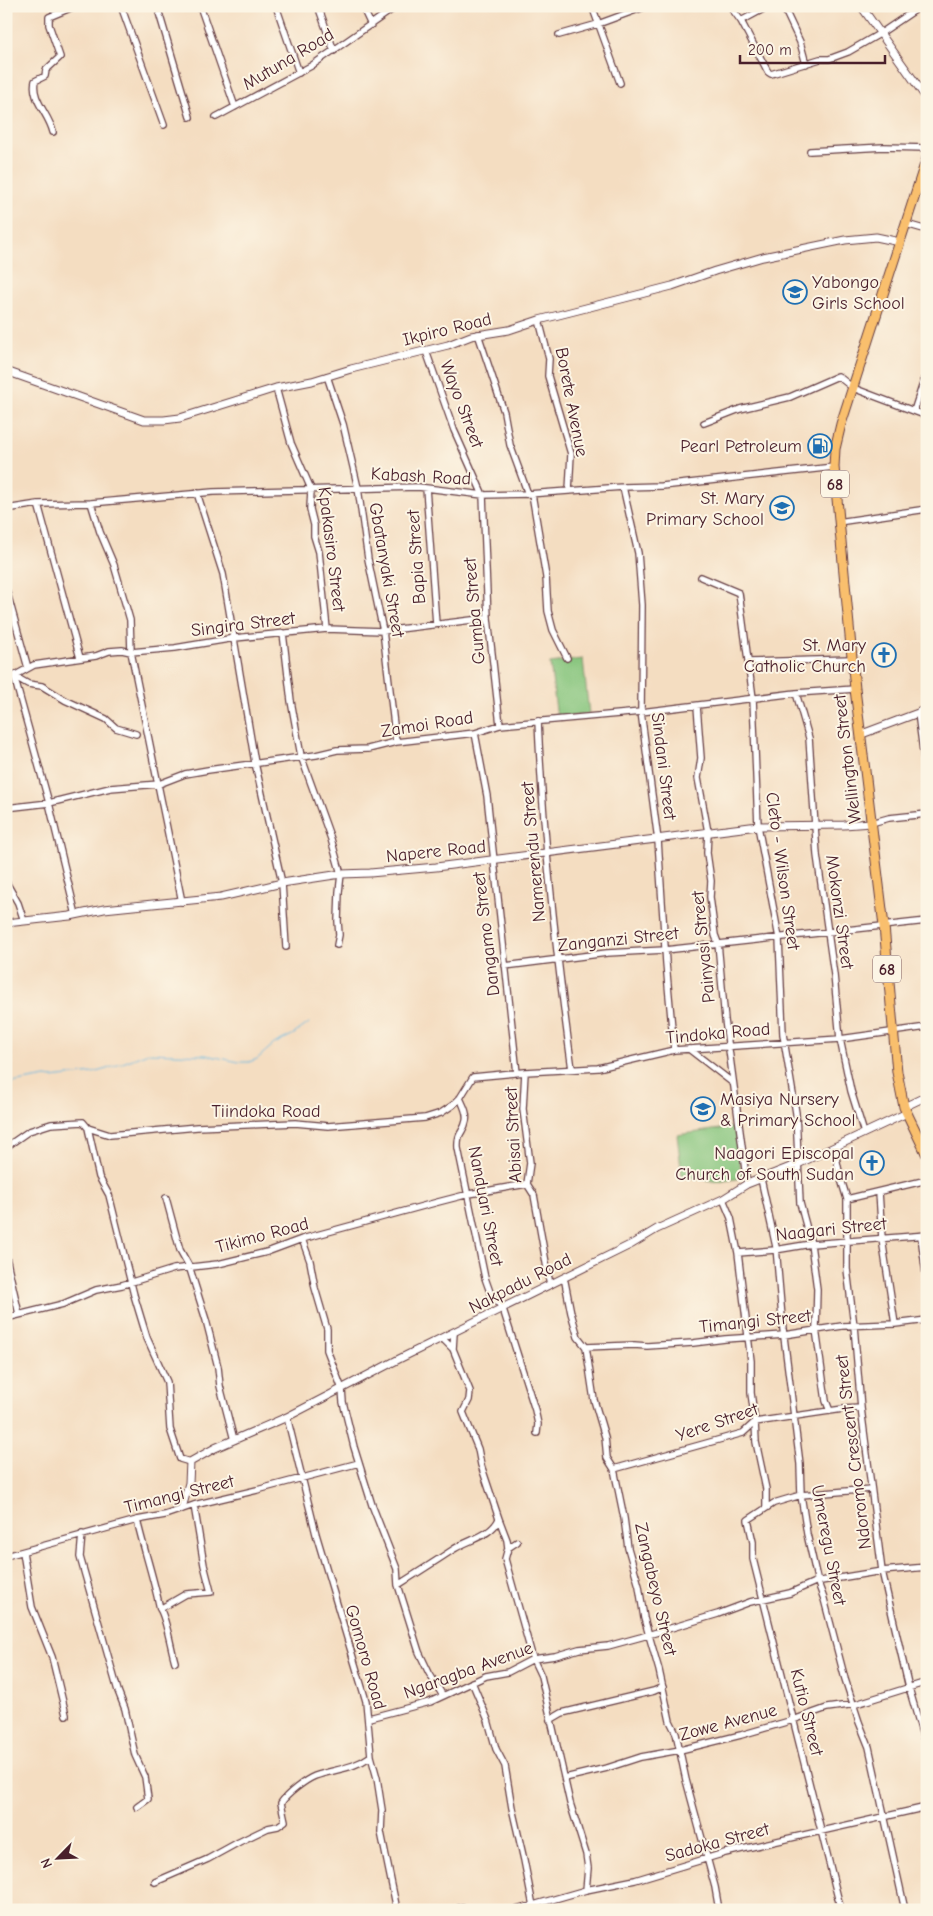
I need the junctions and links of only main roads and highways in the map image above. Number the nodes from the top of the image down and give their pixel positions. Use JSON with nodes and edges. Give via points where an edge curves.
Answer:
{"nodes":[{"id":1,"x":927,"y":158,"type":"edge"},
{"id":2,"x":927,"y":1155,"type":"edge"}],
"edges":[{"from":1,"to":2,"type":"main road","name":"Wellington Street","number":"68","via":[[841,424],[834,466],[897,1072],[906,1110]]}]}
